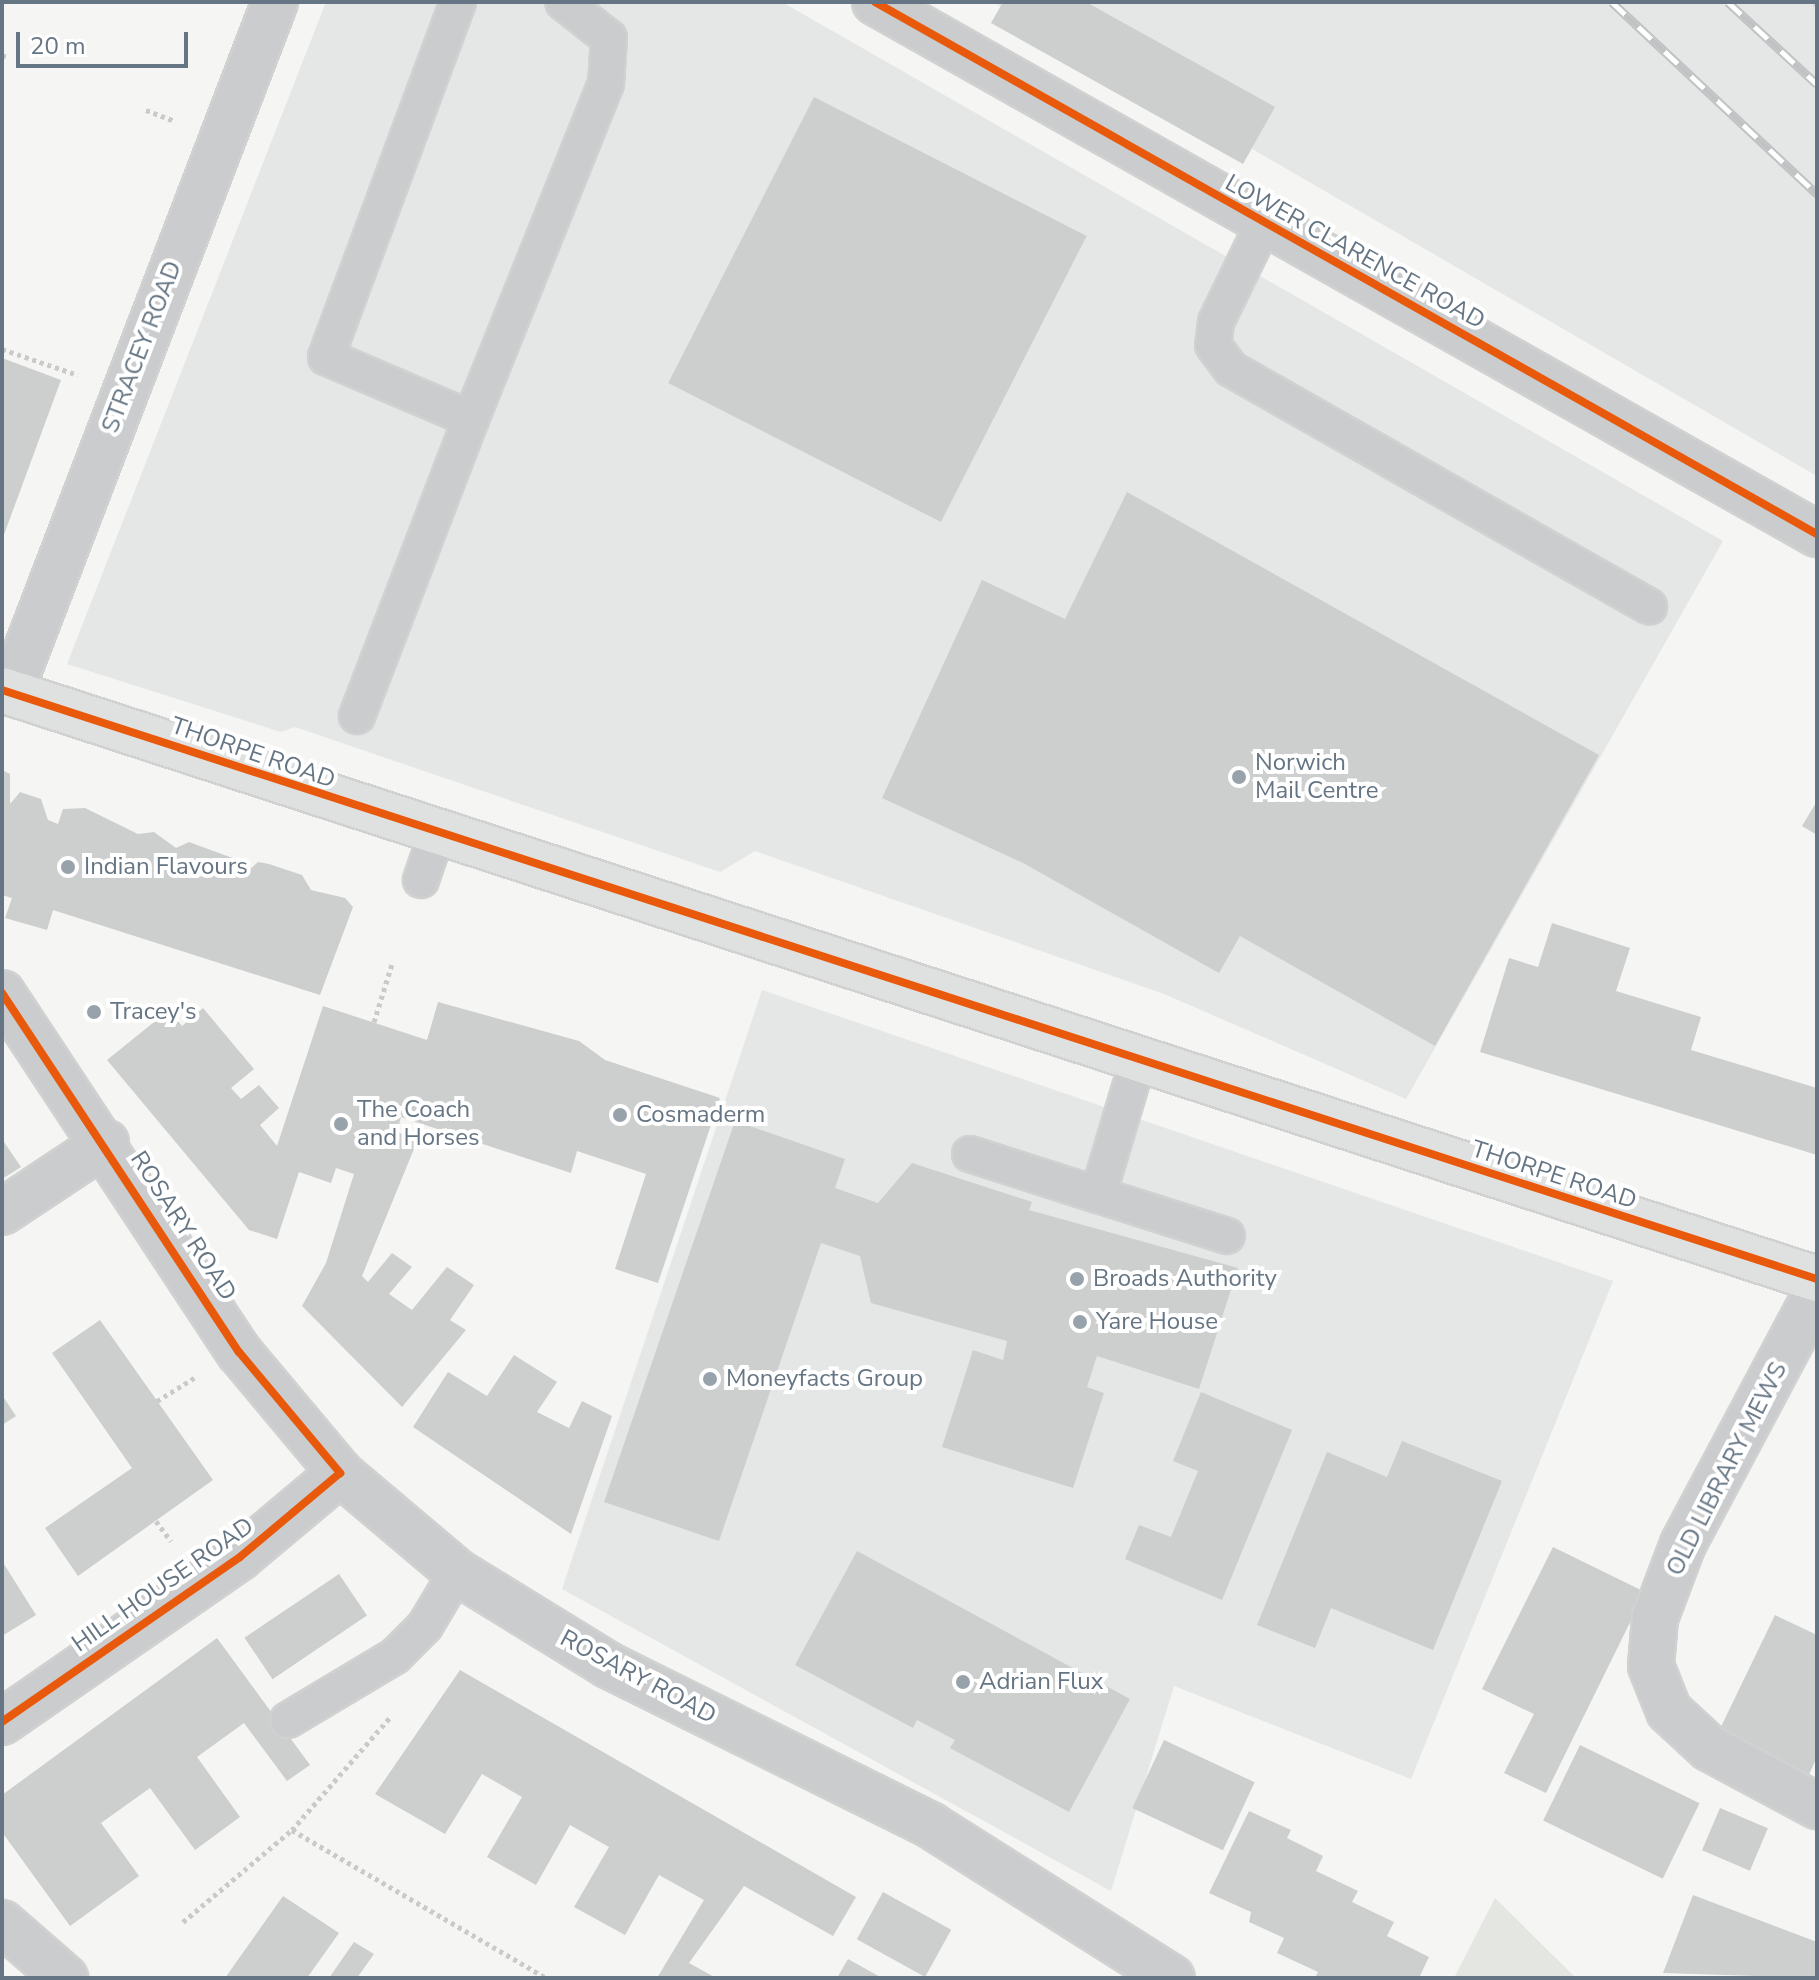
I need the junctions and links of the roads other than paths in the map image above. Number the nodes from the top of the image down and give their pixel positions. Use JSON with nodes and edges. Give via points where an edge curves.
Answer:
{"nodes":[{"id":1,"x":275,"y":2,"type":"edge"},
{"id":2,"x":458,"y":2,"type":"edge"},
{"id":3,"x":875,"y":2,"type":"edge"},
{"id":4,"x":573,"y":4,"type":"edge"},
{"id":5,"x":1264,"y":223,"type":"junction"},
{"id":6,"x":471,"y":419,"type":"junction"},
{"id":7,"x":1817,"y":534,"type":"edge"},
{"id":8,"x":1649,"y":606,"type":"dead end"},
{"id":9,"x":6,"y":692,"type":"edge"},
{"id":10,"x":357,"y":716,"type":"dead end"},
{"id":11,"x":436,"y":836,"type":"junction"},
{"id":12,"x":421,"y":880,"type":"dead end"},
{"id":13,"x":2,"y":993,"type":"edge"},
{"id":14,"x":1137,"y":1064,"type":"junction"},
{"id":15,"x":106,"y":1143,"type":"junction"},
{"id":16,"x":970,"y":1154,"type":"dead end"},
{"id":17,"x":1098,"y":1195,"type":"junction"},
{"id":18,"x":2,"y":1212,"type":"edge"},
{"id":19,"x":1227,"y":1236,"type":"dead end"},
{"id":20,"x":1817,"y":1279,"type":"edge"},
{"id":21,"x":1817,"y":1292,"type":"edge"},
{"id":22,"x":340,"y":1473,"type":"junction"},
{"id":23,"x":457,"y":1572,"type":"junction"},
{"id":24,"x":288,"y":1720,"type":"dead end"},
{"id":25,"x":2,"y":1722,"type":"edge"},
{"id":26,"x":1817,"y":1806,"type":"edge"},
{"id":27,"x":2,"y":1923,"type":"edge"},
{"id":28,"x":65,"y":1978,"type":"edge"},
{"id":29,"x":1172,"y":1978,"type":"edge"}],
"edges":[{"from":1,"to":9,"type":"street","name":"STRACEY ROAD"},
{"from":2,"to":6,"type":"lane","via":[[326,357]]},
{"from":3,"to":5,"type":"street","name":"LOWER CLARENCE ROAD"},
{"from":4,"to":6,"type":"lane","via":[[609,38],[606,84]]},
{"from":5,"to":7,"type":"street","name":"LOWER CLARENCE ROAD"},
{"from":5,"to":8,"type":"lane","via":[[1216,322],[1213,345],[1231,369]]},
{"from":6,"to":10,"type":"lane"},
{"from":9,"to":11,"type":"main road","name":"THORPE ROAD"},
{"from":11,"to":12,"type":"lane"},
{"from":11,"to":14,"type":"main road","name":"THORPE ROAD"},
{"from":13,"to":15,"type":"street","name":"ROSARY ROAD"},
{"from":14,"to":17,"type":"lane"},
{"from":14,"to":20,"type":"main road","name":"THORPE ROAD"},
{"from":15,"to":18,"type":"street"},
{"from":15,"to":22,"type":"street","name":"ROSARY ROAD","via":[[239,1352]]},
{"from":16,"to":17,"type":"lane"},
{"from":17,"to":19,"type":"lane"},
{"from":21,"to":26,"type":"street","name":"OLD LIBRARY MEWS","via":[[1683,1544],[1655,1618],[1651,1666],[1669,1711],[1709,1748]]},
{"from":22,"to":23,"type":"street","name":"ROSARY ROAD"},
{"from":22,"to":25,"type":"street","name":"HILL HOUSE ROAD","via":[[240,1557]]},
{"from":23,"to":24,"type":"lane","via":[[425,1626],[395,1656]]},
{"from":23,"to":29,"type":"street","name":"ROSARY ROAD","via":[[608,1665],[930,1825]]},
{"from":27,"to":28,"type":"street"}]}
